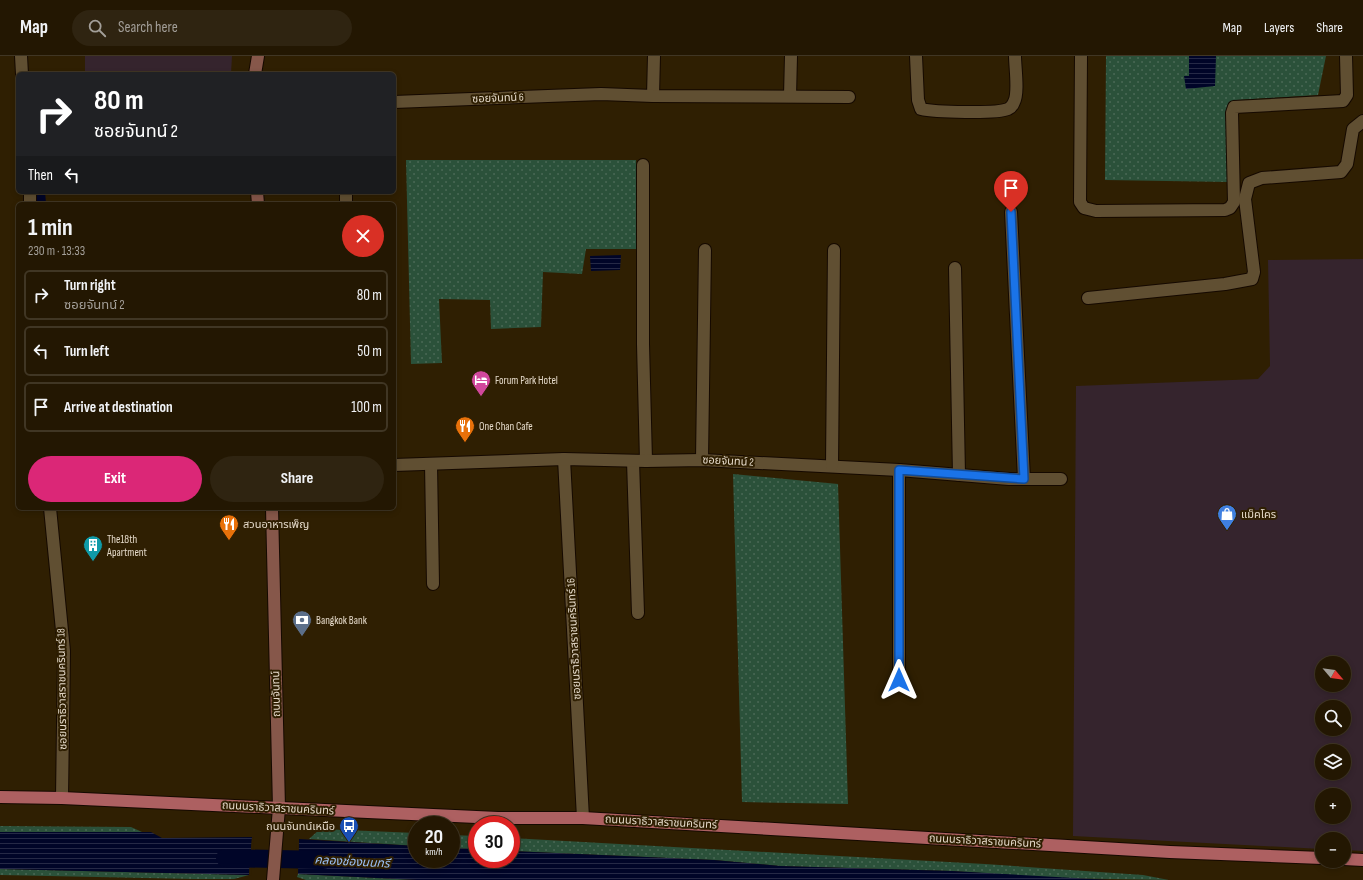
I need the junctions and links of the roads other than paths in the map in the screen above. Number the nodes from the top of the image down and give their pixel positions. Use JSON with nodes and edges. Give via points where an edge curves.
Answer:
{"nodes":[{"id":1,"x":21,"y":56,"type":"edge"},
{"id":2,"x":258,"y":56,"type":"edge"},
{"id":3,"x":654,"y":56,"type":"edge"},
{"id":4,"x":791,"y":56,"type":"edge"},
{"id":5,"x":916,"y":56,"type":"edge"},
{"id":6,"x":1015,"y":56,"type":"edge"},
{"id":7,"x":1081,"y":56,"type":"edge"},
{"id":8,"x":1346,"y":56,"type":"edge"},
{"id":9,"x":22,"y":72,"type":"edge"},
{"id":10,"x":255,"y":72,"type":"edge"},
{"id":11,"x":653,"y":96,"type":"junction"},
{"id":12,"x":790,"y":96,"type":"junction"},
{"id":13,"x":850,"y":97,"type":"dead end"},
{"id":14,"x":396,"y":102,"type":"edge"},
{"id":15,"x":1363,"y":121,"type":"edge"},
{"id":16,"x":644,"y":165,"type":"dead end"},
{"id":17,"x":1011,"y":212,"type":"dead end"},
{"id":18,"x":706,"y":250,"type":"dead end"},
{"id":19,"x":834,"y":250,"type":"dead end"},
{"id":20,"x":955,"y":268,"type":"dead end"},
{"id":21,"x":1088,"y":298,"type":"dead end"},
{"id":22,"x":564,"y":459,"type":"junction"},
{"id":23,"x":702,"y":460,"type":"junction"},
{"id":24,"x":633,"y":461,"type":"junction"},
{"id":25,"x":646,"y":461,"type":"junction"},
{"id":26,"x":431,"y":464,"type":"junction"},
{"id":27,"x":396,"y":465,"type":"edge"},
{"id":28,"x":832,"y":466,"type":"junction"},
{"id":29,"x":899,"y":470,"type":"junction"},
{"id":30,"x":959,"y":475,"type":"junction"},
{"id":31,"x":1024,"y":479,"type":"junction"},
{"id":32,"x":1061,"y":479,"type":"dead end"},
{"id":33,"x":50,"y":510,"type":"edge"},
{"id":34,"x":272,"y":510,"type":"edge"},
{"id":35,"x":433,"y":584,"type":"dead end"},
{"id":36,"x":638,"y":613,"type":"dead end"},
{"id":37,"x":899,"y":680,"type":"dead end"},
{"id":38,"x":0,"y":797,"type":"edge"},
{"id":39,"x":62,"y":798,"type":"junction"},
{"id":40,"x":279,"y":808,"type":"junction"},
{"id":41,"x":583,"y":818,"type":"junction"},
{"id":42,"x":1315,"y":858,"type":"edge"},
{"id":43,"x":1351,"y":859,"type":"edge"},
{"id":44,"x":1363,"y":860,"type":"edge"},
{"id":45,"x":273,"y":880,"type":"edge"}],
"edges":[{"from":1,"to":9,"type":"street"},
{"from":2,"to":10,"type":"main road"},
{"from":3,"to":11,"type":"street"},
{"from":4,"to":12,"type":"street"},
{"from":5,"to":6,"type":"street","via":[[918,100],[921,109],[998,111],[1009,109],[1015,102]]},
{"from":7,"to":8,"type":"street","via":[[1080,202],[1084,208],[1096,211],[1230,208],[1234,202],[1234,108],[1343,101],[1347,95]]},
{"from":11,"to":12,"type":"street","name":"ซอยจันทน์ 6"},
{"from":11,"to":14,"type":"street","name":"ซอยจันทน์ 6","via":[[602,94]]},
{"from":12,"to":13,"type":"street","name":"ซอยจันทน์ 6"},
{"from":15,"to":21,"type":"street","via":[[1354,129],[1346,164],[1341,172],[1262,178],[1249,183],[1245,196],[1254,272],[1252,279]]},
{"from":16,"to":25,"type":"street","via":[[643,344]]},
{"from":17,"to":31,"type":"street"},
{"from":18,"to":23,"type":"street"},
{"from":19,"to":28,"type":"street"},
{"from":20,"to":30,"type":"street"},
{"from":22,"to":24,"type":"street","name":"ซอยจันทน์ 2"},
{"from":22,"to":26,"type":"street","name":"ซอยจันทน์ 2"},
{"from":22,"to":41,"type":"street","name":"ซอยนราธิวาสราชนครินทร์ 16"},
{"from":23,"to":25,"type":"street","name":"ซอยจันทน์ 2"},
{"from":23,"to":28,"type":"street","name":"ซอยจันทน์ 2"},
{"from":24,"to":25,"type":"street","name":"ซอยจันทน์ 2"},
{"from":24,"to":36,"type":"street"},
{"from":26,"to":27,"type":"street","name":"ซอยจันทน์ 2"},
{"from":26,"to":35,"type":"street"},
{"from":28,"to":29,"type":"street","name":"ซอยจันทน์ 2"},
{"from":29,"to":30,"type":"street","name":"ซอยจันทน์ 2"},
{"from":29,"to":37,"type":"street"},
{"from":30,"to":31,"type":"street","name":"ซอยจันทน์ 2"},
{"from":31,"to":32,"type":"street","name":"ซอยจันทน์ 2"},
{"from":33,"to":39,"type":"street","name":"ซอยนราธิวาสราชนครินทร์ 18","via":[[64,651]]},
{"from":34,"to":40,"type":"main road","name":"ถนนจันทน์"},
{"from":38,"to":39,"type":"main road","name":"ถนนนราธิวาสราชนครินทร์"},
{"from":39,"to":40,"type":"main road","name":"ถนนนราธิวาสราชนครินทร์"},
{"from":40,"to":41,"type":"main road","name":"ถนนนราธิวาสราชนครินทร์","via":[[498,818]]},
{"from":40,"to":45,"type":"main road","name":"ถนนจันทน์"},
{"from":41,"to":42,"type":"main road","name":"ถนนนราธิวาสราชนครินทร์","via":[[1170,852]]},
{"from":43,"to":44,"type":"main road"}]}
